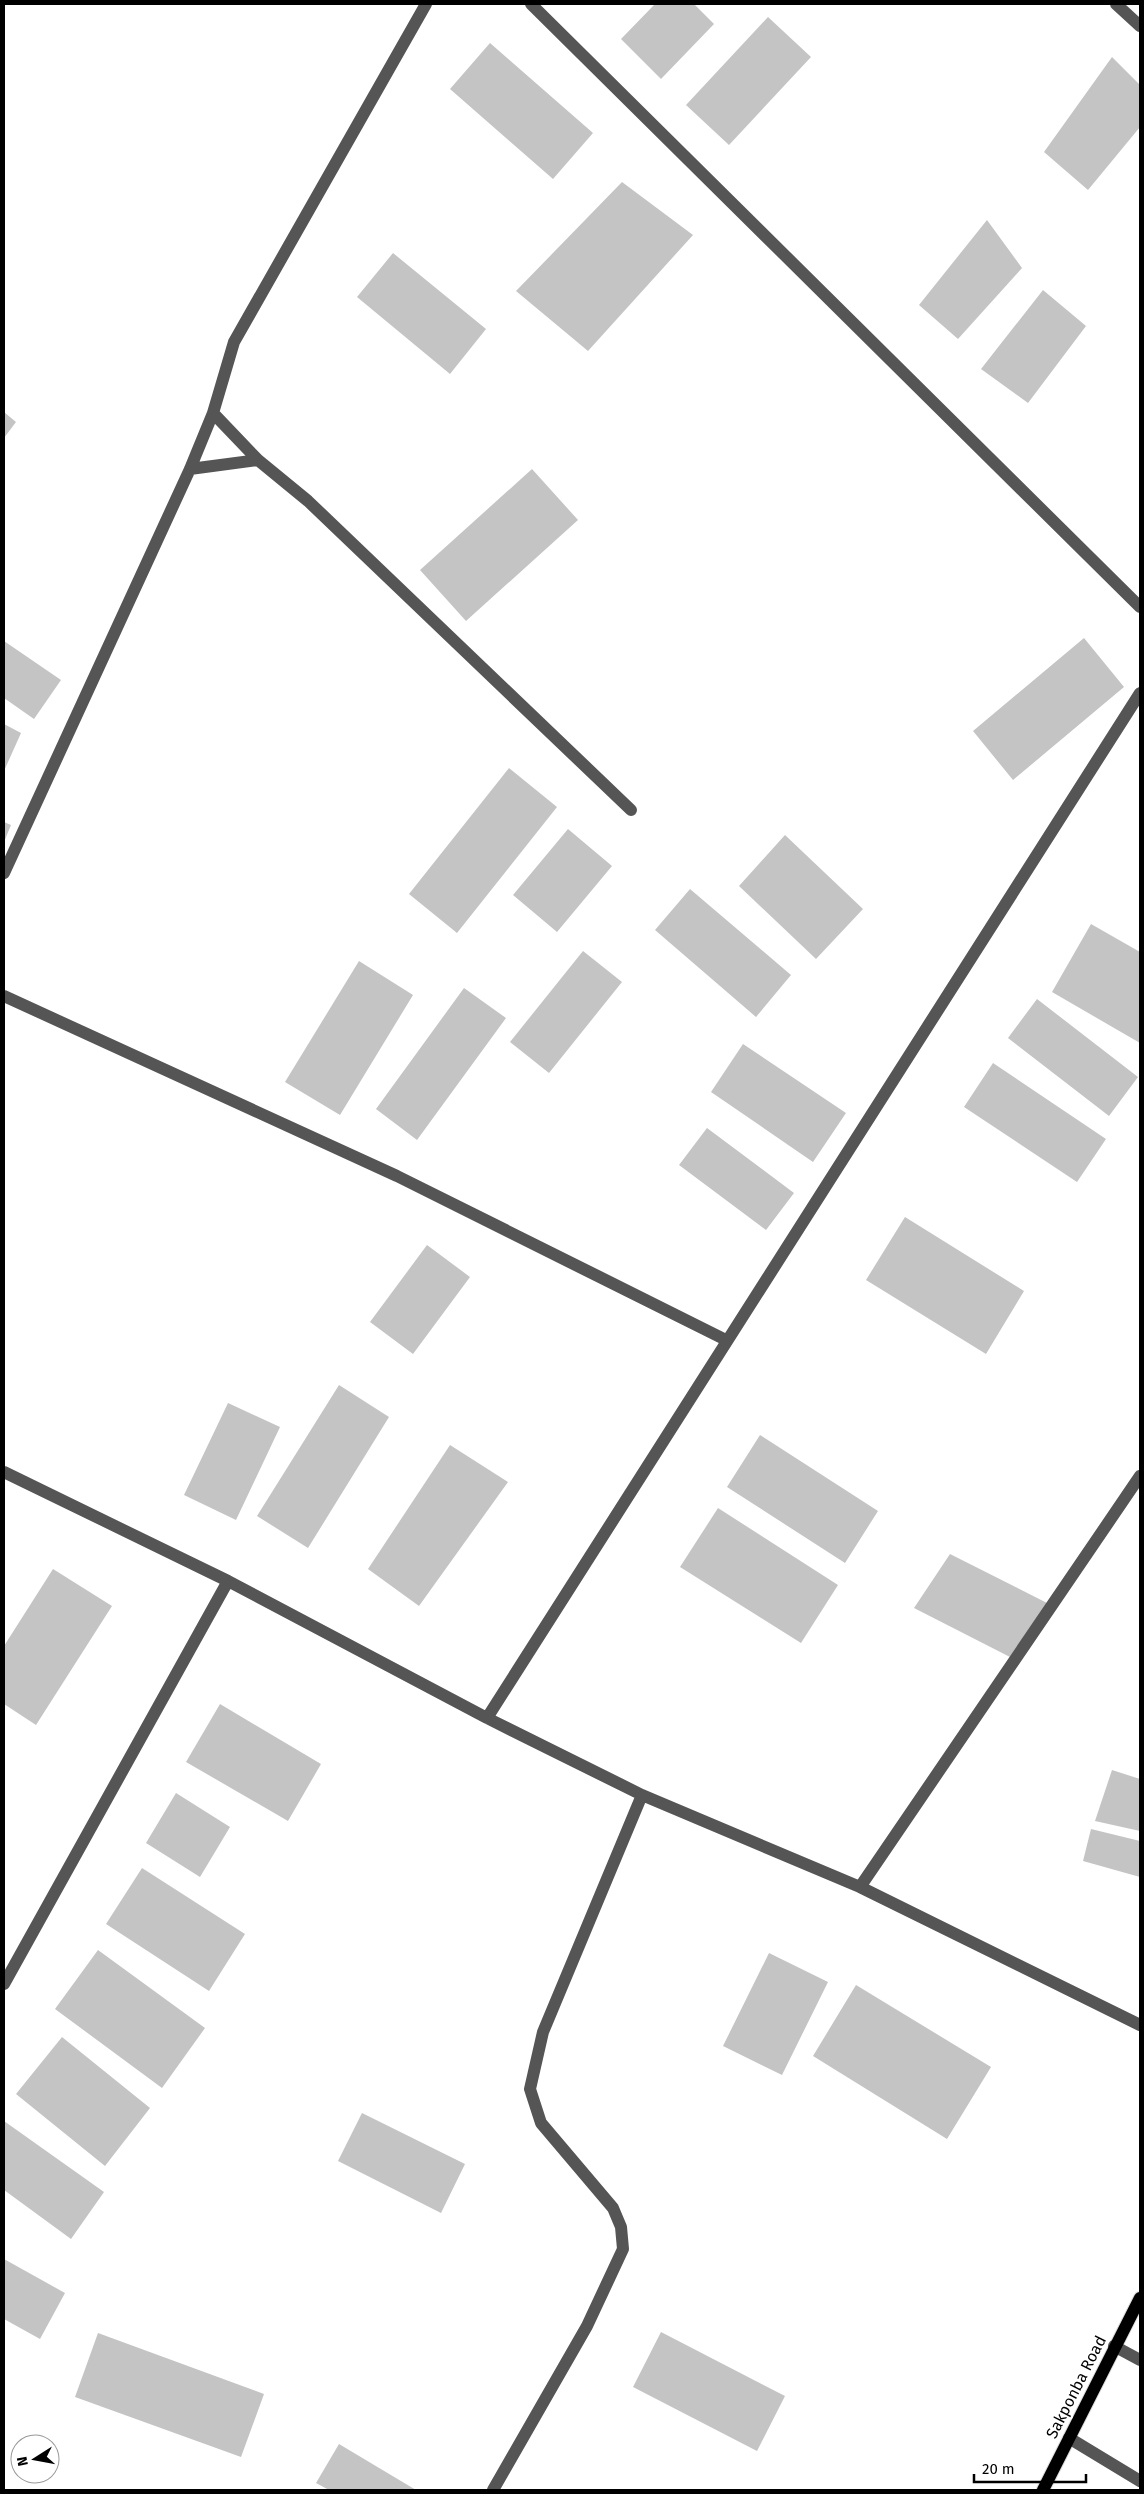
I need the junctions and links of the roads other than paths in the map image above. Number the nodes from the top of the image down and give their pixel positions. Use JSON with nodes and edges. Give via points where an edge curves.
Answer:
{"nodes":[{"id":1,"x":426,"y":4,"type":"edge"},
{"id":2,"x":531,"y":4,"type":"edge"},
{"id":3,"x":1116,"y":4,"type":"edge"},
{"id":4,"x":1140,"y":26,"type":"edge"},
{"id":5,"x":213,"y":413,"type":"junction"},
{"id":6,"x":258,"y":460,"type":"junction"},
{"id":7,"x":190,"y":470,"type":"junction"},
{"id":8,"x":1140,"y":606,"type":"edge"},
{"id":9,"x":1140,"y":692,"type":"edge"},
{"id":10,"x":631,"y":810,"type":"dead end"},
{"id":11,"x":4,"y":873,"type":"edge"},
{"id":12,"x":4,"y":996,"type":"edge"},
{"id":13,"x":726,"y":1340,"type":"junction"},
{"id":14,"x":4,"y":1472,"type":"edge"},
{"id":15,"x":1140,"y":1476,"type":"edge"},
{"id":16,"x":228,"y":1581,"type":"junction"},
{"id":17,"x":487,"y":1718,"type":"junction"},
{"id":18,"x":642,"y":1796,"type":"junction"},
{"id":19,"x":860,"y":1887,"type":"junction"},
{"id":20,"x":4,"y":1984,"type":"edge"},
{"id":21,"x":1140,"y":2024,"type":"edge"},
{"id":22,"x":1140,"y":2298,"type":"edge"},
{"id":23,"x":1114,"y":2346,"type":"junction"},
{"id":24,"x":1140,"y":2360,"type":"edge"},
{"id":25,"x":1069,"y":2438,"type":"junction"},
{"id":26,"x":1140,"y":2481,"type":"edge"},
{"id":27,"x":492,"y":2490,"type":"edge"},
{"id":28,"x":1043,"y":2490,"type":"edge"}],
"edges":[{"from":1,"to":5,"type":"street","via":[[234,342]]},
{"from":2,"to":8,"type":"street"},
{"from":3,"to":4,"type":"street"},
{"from":5,"to":6,"type":"street"},
{"from":5,"to":7,"type":"street"},
{"from":6,"to":7,"type":"street"},
{"from":6,"to":10,"type":"street","via":[[308,502]]},
{"from":7,"to":11,"type":"street"},
{"from":9,"to":13,"type":"street"},
{"from":12,"to":13,"type":"street","via":[[397,1176]]},
{"from":13,"to":17,"type":"street"},
{"from":14,"to":16,"type":"street"},
{"from":15,"to":19,"type":"street"},
{"from":16,"to":17,"type":"street"},
{"from":16,"to":20,"type":"street"},
{"from":17,"to":18,"type":"street"},
{"from":18,"to":19,"type":"street"},
{"from":18,"to":27,"type":"street","via":[[543,2032],[530,2089],[541,2123],[612,2208],[621,2227],[622,2249],[587,2326]]},
{"from":19,"to":21,"type":"street"},
{"from":22,"to":23,"type":"main road","name":"Sakponba Road"},
{"from":23,"to":24,"type":"street"},
{"from":23,"to":25,"type":"main road","name":"Sakponba Road"},
{"from":25,"to":26,"type":"street"},
{"from":25,"to":28,"type":"main road","name":"Sakponba Road"}]}
